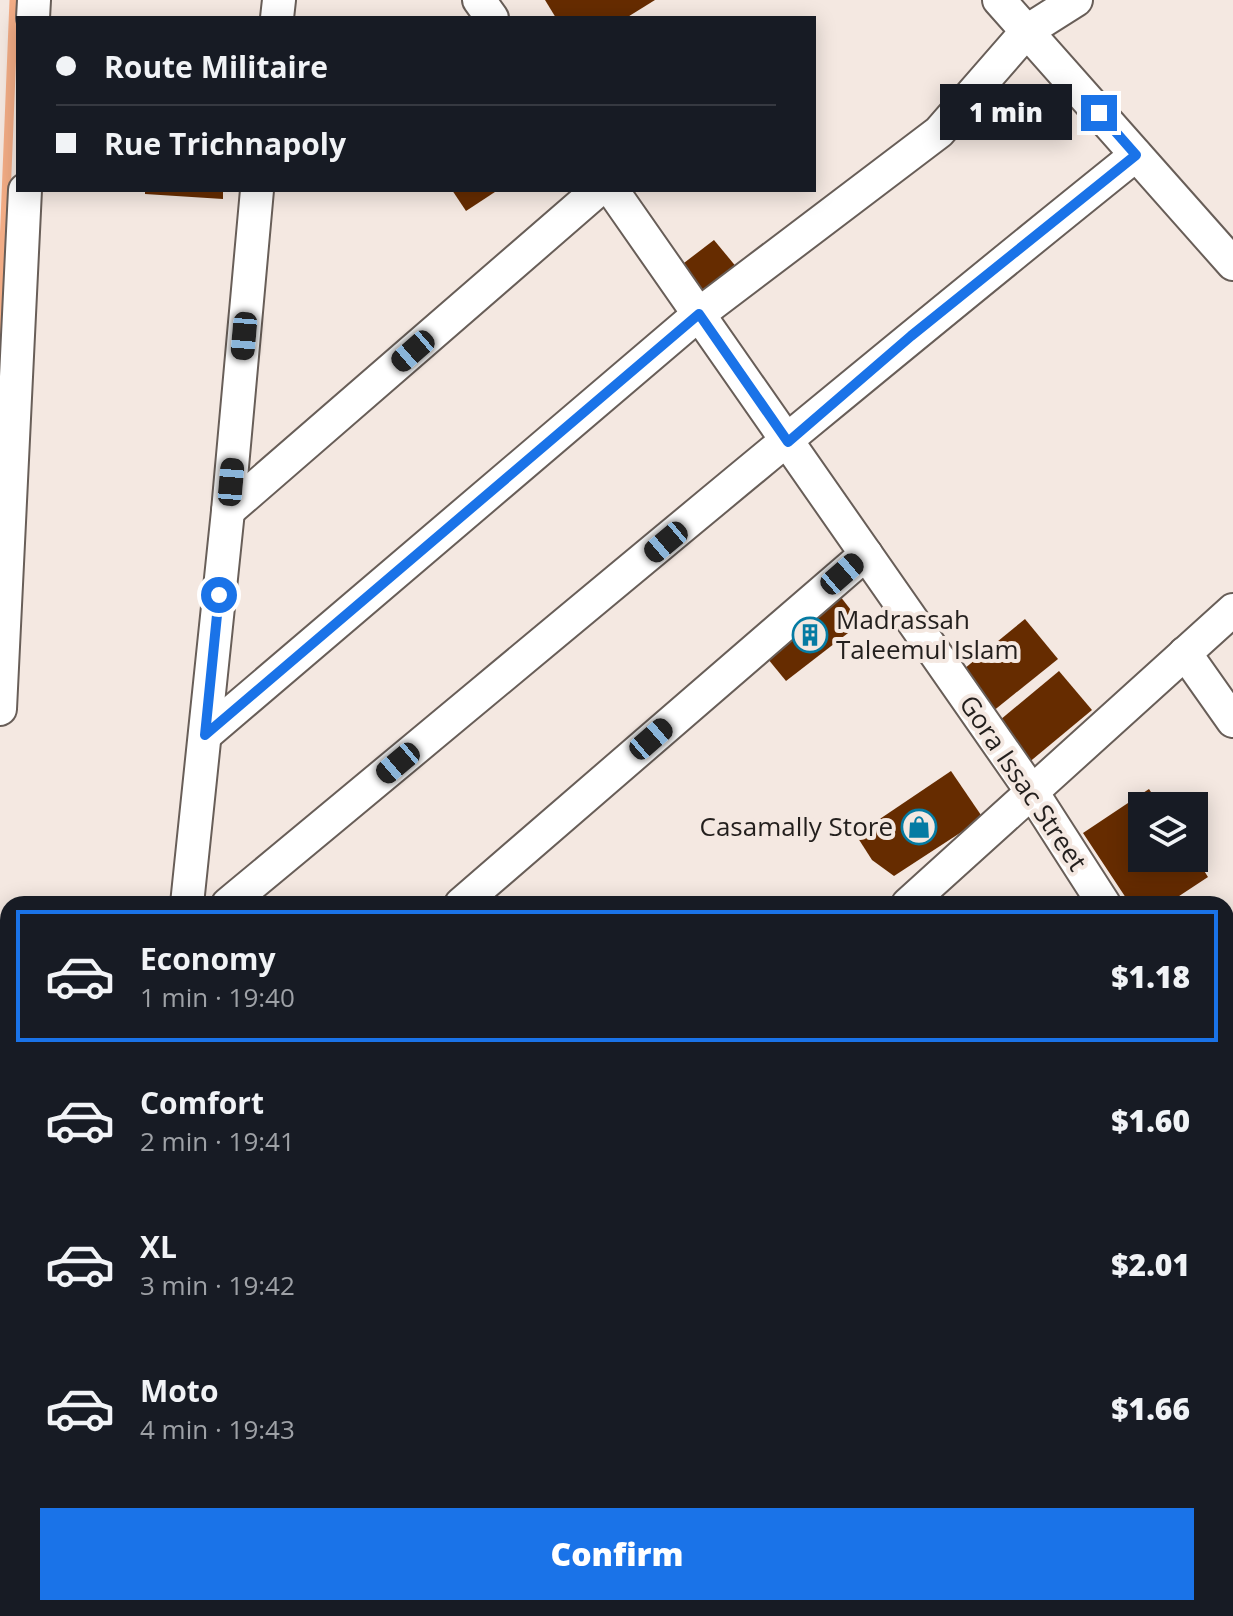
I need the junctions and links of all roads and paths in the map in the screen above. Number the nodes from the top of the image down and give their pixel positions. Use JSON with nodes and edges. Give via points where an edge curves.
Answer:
{"nodes":[{"id":1,"x":999,"y":0,"type":"edge"},
{"id":2,"x":1076,"y":0,"type":"edge"},
{"id":3,"x":1027,"y":31,"type":"junction"},
{"id":4,"x":1136,"y":155,"type":"junction"},
{"id":5,"x":25,"y":192,"type":"edge"},
{"id":6,"x":257,"y":192,"type":"edge"},
{"id":7,"x":596,"y":192,"type":"edge"},
{"id":8,"x":613,"y":192,"type":"edge"},
{"id":9,"x":1233,"y":264,"type":"edge"},
{"id":10,"x":699,"y":314,"type":"junction"},
{"id":11,"x":788,"y":442,"type":"junction"},
{"id":12,"x":228,"y":511,"type":"junction"},
{"id":13,"x":866,"y":554,"type":"junction"},
{"id":14,"x":1233,"y":610,"type":"edge"},
{"id":15,"x":1185,"y":653,"type":"junction"},
{"id":16,"x":0,"y":709,"type":"edge"},
{"id":17,"x":1233,"y":721,"type":"edge"},
{"id":18,"x":205,"y":735,"type":"junction"},
{"id":19,"x":1032,"y":792,"type":"junction"},
{"id":20,"x":188,"y":896,"type":"edge"},
{"id":21,"x":238,"y":896,"type":"edge"},
{"id":22,"x":470,"y":896,"type":"edge"},
{"id":23,"x":917,"y":896,"type":"edge"},
{"id":24,"x":1099,"y":896,"type":"edge"}],
"edges":[{"from":1,"to":3,"type":"street"},
{"from":2,"to":3,"type":"street"},
{"from":3,"to":4,"type":"street"},
{"from":3,"to":10,"type":"street","via":[[939,132]]},
{"from":4,"to":9,"type":"street"},
{"from":4,"to":11,"type":"street"},
{"from":5,"to":16,"type":"street"},
{"from":6,"to":12,"type":"street"},
{"from":7,"to":12,"type":"street"},
{"from":8,"to":10,"type":"street","name":"Gora Issac Street"},
{"from":10,"to":11,"type":"street","name":"Gora Issac Street"},
{"from":10,"to":18,"type":"street"},
{"from":11,"to":13,"type":"street","name":"Gora Issac Street"},
{"from":11,"to":21,"type":"street"},
{"from":12,"to":18,"type":"street"},
{"from":13,"to":19,"type":"street","name":"Gora Issac Street"},
{"from":13,"to":22,"type":"street"},
{"from":14,"to":15,"type":"street"},
{"from":15,"to":17,"type":"street"},
{"from":15,"to":19,"type":"street"},
{"from":18,"to":20,"type":"street"},
{"from":19,"to":23,"type":"street"},
{"from":19,"to":24,"type":"street","name":"Gora Issac Street"}]}
